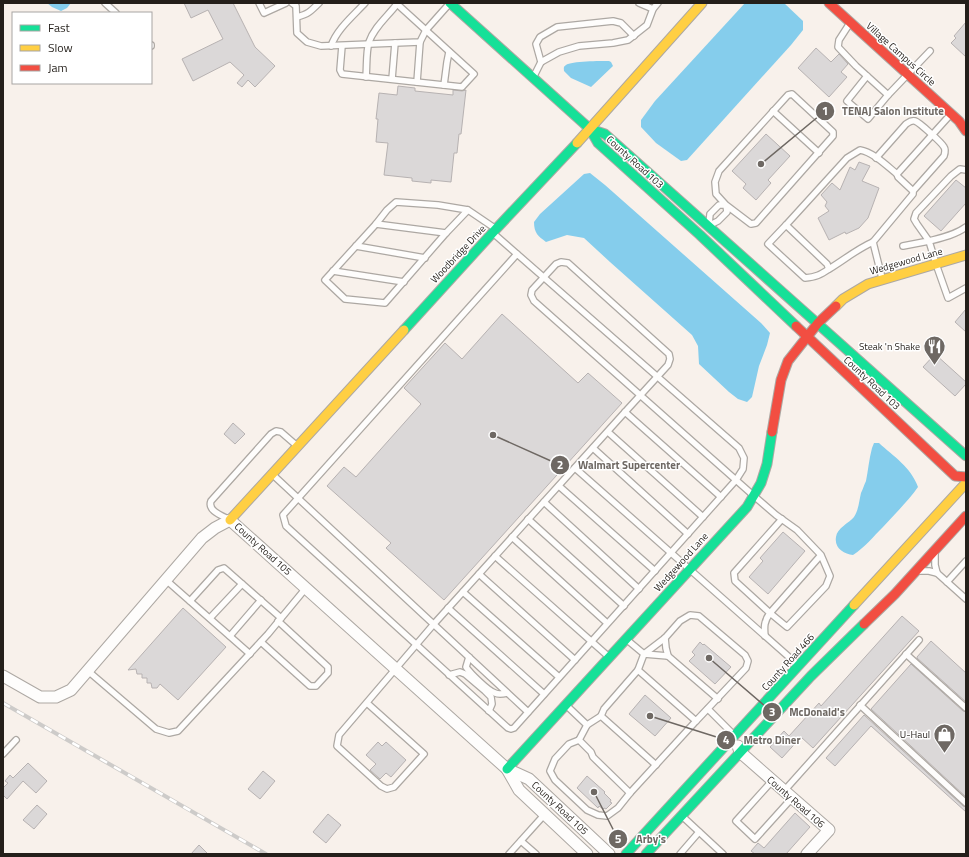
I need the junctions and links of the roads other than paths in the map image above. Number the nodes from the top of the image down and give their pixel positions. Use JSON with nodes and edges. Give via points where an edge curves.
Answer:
{"nodes":[{"id":1,"x":105,"y":3,"type":"edge"},
{"id":2,"x":259,"y":3,"type":"edge"},
{"id":3,"x":286,"y":3,"type":"edge"},
{"id":4,"x":319,"y":3,"type":"edge"},
{"id":5,"x":364,"y":3,"type":"edge"},
{"id":6,"x":450,"y":3,"type":"edge"},
{"id":7,"x":639,"y":3,"type":"edge"},
{"id":8,"x":658,"y":3,"type":"edge"},
{"id":9,"x":702,"y":3,"type":"edge"},
{"id":10,"x":829,"y":3,"type":"edge"},
{"id":11,"x":295,"y":4,"type":"edge"},
{"id":12,"x":397,"y":4,"type":"edge"},
{"id":13,"x":653,"y":9,"type":"junction"},
{"id":14,"x":115,"y":12,"type":"edge"},
{"id":15,"x":296,"y":17,"type":"junction"},
{"id":16,"x":850,"y":22,"type":"junction"},
{"id":17,"x":426,"y":30,"type":"junction"},
{"id":18,"x":634,"y":36,"type":"junction"},
{"id":19,"x":420,"y":42,"type":"junction"},
{"id":20,"x":394,"y":43,"type":"junction"},
{"id":21,"x":369,"y":44,"type":"junction"},
{"id":22,"x":332,"y":46,"type":"junction"},
{"id":23,"x":342,"y":46,"type":"junction"},
{"id":24,"x":930,"y":51,"type":"dead end"},
{"id":25,"x":449,"y":52,"type":"junction"},
{"id":26,"x":541,"y":62,"type":"junction"},
{"id":27,"x":908,"y":74,"type":"junction"},
{"id":28,"x":867,"y":76,"type":"junction"},
{"id":29,"x":366,"y":77,"type":"junction"},
{"id":30,"x":533,"y":78,"type":"junction"},
{"id":31,"x":392,"y":79,"type":"junction"},
{"id":32,"x":417,"y":82,"type":"junction"},
{"id":33,"x":444,"y":85,"type":"junction"},
{"id":34,"x":888,"y":95,"type":"junction"},
{"id":35,"x":773,"y":111,"type":"junction"},
{"id":36,"x":951,"y":113,"type":"junction"},
{"id":37,"x":962,"y":122,"type":"edge"},
{"id":38,"x":590,"y":129,"type":"junction"},
{"id":39,"x":966,"y":131,"type":"edge"},
{"id":40,"x":932,"y":135,"type":"junction"},
{"id":41,"x":819,"y":153,"type":"junction"},
{"id":42,"x":876,"y":158,"type":"junction"},
{"id":43,"x":966,"y":170,"type":"edge"},
{"id":44,"x":898,"y":174,"type":"junction"},
{"id":45,"x":913,"y":191,"type":"junction"},
{"id":46,"x":726,"y":205,"type":"junction"},
{"id":47,"x":468,"y":210,"type":"junction"},
{"id":48,"x":376,"y":224,"type":"junction"},
{"id":49,"x":786,"y":225,"type":"junction"},
{"id":50,"x":709,"y":226,"type":"junction"},
{"id":51,"x":966,"y":227,"type":"edge"},
{"id":52,"x":494,"y":231,"type":"junction"},
{"id":53,"x":446,"y":233,"type":"junction"},
{"id":54,"x":700,"y":236,"type":"junction"},
{"id":55,"x":929,"y":241,"type":"junction"},
{"id":56,"x":873,"y":242,"type":"junction"},
{"id":57,"x":356,"y":246,"type":"junction"},
{"id":58,"x":903,"y":246,"type":"dead end"},
{"id":59,"x":517,"y":254,"type":"junction"},
{"id":60,"x":966,"y":256,"type":"edge"},
{"id":61,"x":425,"y":258,"type":"junction"},
{"id":62,"x":936,"y":264,"type":"junction"},
{"id":63,"x":829,"y":268,"type":"junction"},
{"id":64,"x":333,"y":271,"type":"junction"},
{"id":65,"x":543,"y":277,"type":"junction"},
{"id":66,"x":883,"y":279,"type":"junction"},
{"id":67,"x":404,"y":282,"type":"junction"},
{"id":68,"x":966,"y":288,"type":"edge"},
{"id":69,"x":818,"y":323,"type":"junction"},
{"id":70,"x":807,"y":336,"type":"junction"},
{"id":71,"x":658,"y":376,"type":"junction"},
{"id":72,"x":640,"y":396,"type":"junction"},
{"id":73,"x":625,"y":412,"type":"junction"},
{"id":74,"x":608,"y":432,"type":"junction"},
{"id":75,"x":297,"y":446,"type":"junction"},
{"id":76,"x":593,"y":448,"type":"junction"},
{"id":77,"x":966,"y":456,"type":"edge"},
{"id":78,"x":575,"y":468,"type":"junction"},
{"id":79,"x":272,"y":474,"type":"junction"},
{"id":80,"x":966,"y":477,"type":"edge"},
{"id":81,"x":736,"y":480,"type":"junction"},
{"id":82,"x":966,"y":483,"type":"edge"},
{"id":83,"x":559,"y":486,"type":"junction"},
{"id":84,"x":754,"y":496,"type":"junction"},
{"id":85,"x":721,"y":497,"type":"junction"},
{"id":86,"x":298,"y":498,"type":"junction"},
{"id":87,"x":544,"y":502,"type":"junction"},
{"id":88,"x":966,"y":516,"type":"edge"},
{"id":89,"x":703,"y":517,"type":"junction"},
{"id":90,"x":528,"y":519,"type":"junction"},
{"id":91,"x":782,"y":519,"type":"junction"},
{"id":92,"x":230,"y":520,"type":"junction"},
{"id":93,"x":688,"y":534,"type":"junction"},
{"id":94,"x":512,"y":537,"type":"junction"},
{"id":95,"x":934,"y":550,"type":"junction"},
{"id":96,"x":671,"y":553,"type":"junction"},
{"id":97,"x":821,"y":555,"type":"junction"},
{"id":98,"x":495,"y":556,"type":"junction"},
{"id":99,"x":965,"y":563,"type":"edge"},
{"id":100,"x":690,"y":569,"type":"junction"},
{"id":101,"x":655,"y":571,"type":"junction"},
{"id":102,"x":915,"y":571,"type":"junction"},
{"id":103,"x":937,"y":573,"type":"junction"},
{"id":104,"x":479,"y":574,"type":"junction"},
{"id":105,"x":166,"y":580,"type":"junction"},
{"id":106,"x":947,"y":582,"type":"junction"},
{"id":107,"x":242,"y":584,"type":"junction"},
{"id":108,"x":306,"y":588,"type":"junction"},
{"id":109,"x":639,"y":588,"type":"junction"},
{"id":110,"x":463,"y":592,"type":"junction"},
{"id":111,"x":966,"y":599,"type":"edge"},
{"id":112,"x":261,"y":600,"type":"junction"},
{"id":113,"x":190,"y":601,"type":"junction"},
{"id":114,"x":624,"y":606,"type":"junction"},
{"id":115,"x":448,"y":608,"type":"junction"},
{"id":116,"x":770,"y":613,"type":"junction"},
{"id":117,"x":210,"y":618,"type":"junction"},
{"id":118,"x":280,"y":619,"type":"junction"},
{"id":119,"x":607,"y":623,"type":"junction"},
{"id":120,"x":433,"y":625,"type":"junction"},
{"id":121,"x":230,"y":636,"type":"junction"},
{"id":122,"x":765,"y":636,"type":"junction"},
{"id":123,"x":665,"y":638,"type":"junction"},
{"id":124,"x":626,"y":639,"type":"junction"},
{"id":125,"x":919,"y":640,"type":"dead end"},
{"id":126,"x":591,"y":641,"type":"junction"},
{"id":127,"x":261,"y":642,"type":"junction"},
{"id":128,"x":416,"y":644,"type":"junction"},
{"id":129,"x":250,"y":654,"type":"junction"},
{"id":130,"x":644,"y":654,"type":"junction"},
{"id":131,"x":906,"y":654,"type":"junction"},
{"id":132,"x":668,"y":656,"type":"junction"},
{"id":133,"x":469,"y":657,"type":"junction"},
{"id":134,"x":609,"y":657,"type":"junction"},
{"id":135,"x":575,"y":660,"type":"junction"},
{"id":136,"x":799,"y":666,"type":"junction"},
{"id":137,"x":396,"y":669,"type":"junction"},
{"id":138,"x":638,"y":670,"type":"junction"},
{"id":139,"x":88,"y":671,"type":"junction"},
{"id":140,"x":449,"y":675,"type":"junction"},
{"id":141,"x":3,"y":676,"type":"edge"},
{"id":142,"x":559,"y":677,"type":"junction"},
{"id":143,"x":508,"y":693,"type":"junction"},
{"id":144,"x":544,"y":694,"type":"junction"},
{"id":145,"x":718,"y":699,"type":"junction"},
{"id":146,"x":367,"y":703,"type":"junction"},
{"id":147,"x":566,"y":705,"type":"junction"},
{"id":148,"x":860,"y":705,"type":"junction"},
{"id":149,"x":966,"y":708,"type":"edge"},
{"id":150,"x":708,"y":709,"type":"junction"},
{"id":151,"x":489,"y":711,"type":"junction"},
{"id":152,"x":528,"y":712,"type":"junction"},
{"id":153,"x":601,"y":716,"type":"junction"},
{"id":154,"x":696,"y":721,"type":"junction"},
{"id":155,"x":587,"y":725,"type":"junction"},
{"id":156,"x":735,"y":736,"type":"junction"},
{"id":157,"x":16,"y":740,"type":"dead end"},
{"id":158,"x":579,"y":740,"type":"junction"},
{"id":159,"x":740,"y":752,"type":"junction"},
{"id":160,"x":3,"y":754,"type":"edge"},
{"id":161,"x":656,"y":765,"type":"junction"},
{"id":162,"x":507,"y":769,"type":"junction"},
{"id":163,"x":772,"y":781,"type":"junction"},
{"id":164,"x":630,"y":793,"type":"junction"},
{"id":165,"x":788,"y":794,"type":"junction"},
{"id":166,"x":966,"y":803,"type":"edge"},
{"id":167,"x":676,"y":811,"type":"junction"},
{"id":168,"x":545,"y":814,"type":"junction"},
{"id":169,"x":699,"y":832,"type":"junction"},
{"id":170,"x":521,"y":840,"type":"junction"},
{"id":171,"x":509,"y":854,"type":"edge"},
{"id":172,"x":536,"y":854,"type":"edge"},
{"id":173,"x":587,"y":854,"type":"edge"},
{"id":174,"x":609,"y":854,"type":"edge"},
{"id":175,"x":626,"y":854,"type":"edge"},
{"id":176,"x":646,"y":854,"type":"edge"},
{"id":177,"x":680,"y":854,"type":"edge"},
{"id":178,"x":723,"y":854,"type":"edge"},
{"id":179,"x":807,"y":854,"type":"edge"}],
"edges":[{"from":1,"to":14,"type":"lane"},
{"from":2,"to":3,"type":"lane","via":[[264,13]]},
{"from":4,"to":15,"type":"lane","via":[[306,15]]},
{"from":5,"to":22,"type":"lane","via":[[334,38]]},
{"from":6,"to":17,"type":"lane"},
{"from":6,"to":30,"type":"street"},
{"from":7,"to":13,"type":"lane"},
{"from":8,"to":13,"type":"lane"},
{"from":9,"to":38,"type":"street","name":"Woodbridge Drive"},
{"from":10,"to":16,"type":"street","name":"Village Campus Circle"},
{"from":11,"to":15,"type":"lane"},
{"from":12,"to":17,"type":"lane"},
{"from":12,"to":21,"type":"lane","via":[[375,30]]},
{"from":13,"to":18,"type":"lane","via":[[646,25]]},
{"from":15,"to":22,"type":"lane","via":[[297,33],[307,42]]},
{"from":16,"to":27,"type":"street","name":"Village Campus Circle"},
{"from":16,"to":28,"type":"lane","via":[[839,40],[838,47]]},
{"from":17,"to":19,"type":"lane"},
{"from":17,"to":25,"type":"lane"},
{"from":18,"to":26,"type":"lane","via":[[613,43],[579,46],[559,52]]},
{"from":18,"to":26,"type":"lane","via":[[621,23],[613,20],[557,27],[540,37],[536,44]]},
{"from":19,"to":20,"type":"lane"},
{"from":19,"to":32,"type":"lane"},
{"from":20,"to":21,"type":"lane"},
{"from":20,"to":31,"type":"lane"},
{"from":21,"to":23,"type":"lane"},
{"from":21,"to":29,"type":"lane"},
{"from":22,"to":23,"type":"lane"},
{"from":23,"to":29,"type":"lane","via":[[342,74]]},
{"from":24,"to":27,"type":"lane"},
{"from":25,"to":33,"type":"lane"},
{"from":25,"to":33,"type":"lane","via":[[474,74],[462,87]]},
{"from":26,"to":30,"type":"lane"},
{"from":27,"to":34,"type":"lane"},
{"from":27,"to":36,"type":"street","name":"Village Campus Circle"},
{"from":28,"to":34,"type":"lane"},
{"from":28,"to":34,"type":"lane","via":[[847,101],[868,119]]},
{"from":29,"to":31,"type":"lane"},
{"from":30,"to":38,"type":"street"},
{"from":31,"to":32,"type":"lane"},
{"from":32,"to":33,"type":"lane"},
{"from":35,"to":41,"type":"lane"},
{"from":35,"to":41,"type":"lane","via":[[792,94],[833,132],[833,136]]},
{"from":35,"to":46,"type":"lane","via":[[719,171],[715,182],[716,194]]},
{"from":36,"to":37,"type":"street","name":"Village Campus Circle"},
{"from":36,"to":40,"type":"lane"},
{"from":37,"to":39,"type":"street","name":"Village Campus Circle"},
{"from":38,"to":50,"type":"street","name":"County Road 103","via":[[605,134]]},
{"from":38,"to":52,"type":"street","name":"Woodbridge Drive"},
{"from":38,"to":54,"type":"street","name":"County Road 103","via":[[598,143]]},
{"from":40,"to":42,"type":"lane","via":[[918,122],[910,121]]},
{"from":40,"to":44,"type":"lane"},
{"from":40,"to":45,"type":"lane","via":[[943,145],[946,152]]},
{"from":41,"to":46,"type":"lane","via":[[756,223],[751,224]]},
{"from":42,"to":44,"type":"lane"},
{"from":42,"to":49,"type":"lane","via":[[860,150],[846,158]]},
{"from":43,"to":55,"type":"lane","via":[[960,170],[951,176],[916,213],[916,224]]},
{"from":44,"to":45,"type":"lane"},
{"from":45,"to":56,"type":"lane"},
{"from":46,"to":50,"type":"lane","via":[[727,212]]},
{"from":46,"to":50,"type":"lane","via":[[719,205],[710,214]]},
{"from":47,"to":48,"type":"lane","via":[[396,202]]},
{"from":47,"to":52,"type":"lane"},
{"from":47,"to":53,"type":"lane"},
{"from":48,"to":53,"type":"lane"},
{"from":48,"to":57,"type":"lane"},
{"from":49,"to":63,"type":"lane"},
{"from":49,"to":63,"type":"lane","via":[[768,244],[805,278],[819,276]]},
{"from":50,"to":54,"type":"street"},
{"from":50,"to":69,"type":"street","name":"County Road 103"},
{"from":51,"to":55,"type":"lane"},
{"from":52,"to":59,"type":"lane"},
{"from":52,"to":75,"type":"street","name":"Woodbridge Drive"},
{"from":53,"to":61,"type":"lane"},
{"from":54,"to":70,"type":"street","name":"County Road 103"},
{"from":55,"to":58,"type":"lane"},
{"from":55,"to":62,"type":"lane"},
{"from":56,"to":63,"type":"lane"},
{"from":56,"to":66,"type":"lane"},
{"from":57,"to":61,"type":"lane"},
{"from":57,"to":64,"type":"lane"},
{"from":59,"to":65,"type":"lane"},
{"from":59,"to":86,"type":"lane"},
{"from":60,"to":62,"type":"street","name":"Wedgewood Lane"},
{"from":61,"to":67,"type":"lane"},
{"from":62,"to":66,"type":"street","name":"Wedgewood Lane"},
{"from":62,"to":68,"type":"lane","via":[[948,298]]},
{"from":64,"to":67,"type":"lane"},
{"from":64,"to":67,"type":"lane","via":[[325,280],[345,299],[385,304]]},
{"from":65,"to":71,"type":"lane"},
{"from":65,"to":71,"type":"lane","via":[[556,264],[568,263],[669,354],[668,365]]},
{"from":65,"to":72,"type":"lane","via":[[532,290],[531,296],[534,301]]},
{"from":66,"to":69,"type":"street","name":"Wedgewood Lane","via":[[868,284],[844,299]]},
{"from":69,"to":70,"type":"street","name":"Wedgewood Lane"},
{"from":69,"to":77,"type":"street","name":"County Road 103"},
{"from":70,"to":80,"type":"street","name":"County Road 103","via":[[955,476]]},
{"from":70,"to":84,"type":"street","name":"Wedgewood Lane","via":[[788,360],[781,380],[767,464]]},
{"from":71,"to":72,"type":"lane"},
{"from":71,"to":81,"type":"lane","via":[[739,448],[744,458],[743,469]]},
{"from":72,"to":73,"type":"lane"},
{"from":72,"to":81,"type":"lane"},
{"from":73,"to":74,"type":"lane"},
{"from":73,"to":85,"type":"lane"},
{"from":74,"to":76,"type":"lane"},
{"from":74,"to":89,"type":"lane"},
{"from":75,"to":79,"type":"street","name":"Woodbridge Drive"},
{"from":75,"to":92,"type":"lane","via":[[281,432],[271,434],[211,501],[210,507]]},
{"from":76,"to":78,"type":"lane"},
{"from":76,"to":93,"type":"lane"},
{"from":78,"to":83,"type":"lane"},
{"from":78,"to":96,"type":"lane"},
{"from":79,"to":86,"type":"lane"},
{"from":79,"to":92,"type":"street","name":"Woodbridge Drive"},
{"from":81,"to":84,"type":"lane"},
{"from":81,"to":85,"type":"lane"},
{"from":82,"to":136,"type":"street","name":"County Road 466"},
{"from":83,"to":87,"type":"lane"},
{"from":83,"to":101,"type":"lane"},
{"from":84,"to":91,"type":"lane"},
{"from":84,"to":100,"type":"street","name":"Wedgewood Lane"},
{"from":85,"to":89,"type":"lane"},
{"from":86,"to":120,"type":"lane"},
{"from":86,"to":128,"type":"lane","via":[[283,515],[286,526]]},
{"from":87,"to":90,"type":"lane"},
{"from":87,"to":109,"type":"lane"},
{"from":88,"to":95,"type":"street","name":"County Road 466"},
{"from":89,"to":93,"type":"lane"},
{"from":90,"to":94,"type":"lane"},
{"from":90,"to":114,"type":"lane"},
{"from":91,"to":97,"type":"lane","via":[[797,530]]},
{"from":91,"to":116,"type":"lane","via":[[734,573],[735,581]]},
{"from":92,"to":105,"type":"street","name":"County Road 105","via":[[202,538]]},
{"from":92,"to":108,"type":"street","name":"County Road 105"},
{"from":93,"to":96,"type":"lane"},
{"from":94,"to":98,"type":"lane"},
{"from":94,"to":119,"type":"lane"},
{"from":95,"to":102,"type":"street","name":"County Road 466"},
{"from":95,"to":103,"type":"lane"},
{"from":96,"to":100,"type":"lane"},
{"from":96,"to":101,"type":"lane"},
{"from":97,"to":116,"type":"lane"},
{"from":97,"to":116,"type":"lane","via":[[830,576],[826,586],[787,627]]},
{"from":98,"to":104,"type":"lane"},
{"from":98,"to":126,"type":"lane"},
{"from":99,"to":106,"type":"lane"},
{"from":100,"to":122,"type":"lane"},
{"from":100,"to":124,"type":"street","name":"Wedgewood Lane"},
{"from":101,"to":109,"type":"lane"},
{"from":102,"to":103,"type":"lane"},
{"from":102,"to":159,"type":"street","name":"County Road 466"},
{"from":103,"to":106,"type":"lane"},
{"from":104,"to":110,"type":"lane"},
{"from":104,"to":135,"type":"lane"},
{"from":105,"to":113,"type":"lane"},
{"from":105,"to":139,"type":"street","name":"County Road 105"},
{"from":106,"to":111,"type":"lane"},
{"from":107,"to":112,"type":"lane"},
{"from":107,"to":113,"type":"lane","via":[[224,568],[218,570]]},
{"from":107,"to":117,"type":"lane"},
{"from":108,"to":118,"type":"lane"},
{"from":108,"to":137,"type":"street","name":"County Road 105"},
{"from":109,"to":114,"type":"lane"},
{"from":110,"to":115,"type":"lane"},
{"from":110,"to":142,"type":"lane"},
{"from":112,"to":118,"type":"lane"},
{"from":112,"to":121,"type":"lane"},
{"from":113,"to":117,"type":"lane"},
{"from":114,"to":119,"type":"lane"},
{"from":115,"to":120,"type":"lane"},
{"from":115,"to":144,"type":"lane"},
{"from":116,"to":122,"type":"lane","via":[[764,627]]},
{"from":117,"to":121,"type":"lane"},
{"from":118,"to":127,"type":"lane"},
{"from":118,"to":127,"type":"lane","via":[[328,667],[328,673],[316,686],[310,686]]},
{"from":119,"to":126,"type":"lane"},
{"from":120,"to":128,"type":"lane"},
{"from":120,"to":133,"type":"lane"},
{"from":121,"to":129,"type":"lane"},
{"from":122,"to":136,"type":"lane"},
{"from":123,"to":130,"type":"lane"},
{"from":123,"to":132,"type":"lane"},
{"from":123,"to":145,"type":"lane","via":[[680,621],[690,615],[699,616],[745,655],[748,661],[746,668]]},
{"from":124,"to":130,"type":"lane"},
{"from":124,"to":134,"type":"street","name":"Wedgewood Lane"},
{"from":125,"to":131,"type":"lane"},
{"from":126,"to":134,"type":"lane"},
{"from":126,"to":135,"type":"lane"},
{"from":127,"to":129,"type":"lane"},
{"from":128,"to":137,"type":"lane"},
{"from":128,"to":140,"type":"lane"},
{"from":129,"to":139,"type":"lane","via":[[178,731],[169,733],[156,729]]},
{"from":130,"to":132,"type":"lane"},
{"from":130,"to":138,"type":"lane"},
{"from":131,"to":148,"type":"lane"},
{"from":131,"to":149,"type":"lane"},
{"from":132,"to":145,"type":"lane"},
{"from":133,"to":143,"type":"lane"},
{"from":133,"to":143,"type":"lane","via":[[466,667],[469,671],[493,693]]},
{"from":134,"to":147,"type":"street","name":"Wedgewood Lane"},
{"from":135,"to":142,"type":"lane"},
{"from":136,"to":156,"type":"street","name":"County Road 466"},
{"from":137,"to":146,"type":"lane"},
{"from":137,"to":162,"type":"street","name":"County Road 105"},
{"from":138,"to":153,"type":"lane","via":[[604,709]]},
{"from":138,"to":154,"type":"lane"},
{"from":139,"to":141,"type":"street","name":"County Road 105","via":[[71,690],[56,697],[40,697]]},
{"from":140,"to":151,"type":"lane"},
{"from":140,"to":151,"type":"lane","via":[[460,672],[465,674],[485,691],[491,697]]},
{"from":142,"to":144,"type":"lane"},
{"from":143,"to":152,"type":"lane"},
{"from":144,"to":152,"type":"lane"},
{"from":145,"to":150,"type":"lane"},
{"from":146,"to":146,"type":"lane","via":[[424,754],[394,787],[387,789],[337,746],[340,735]]},
{"from":147,"to":155,"type":"lane"},
{"from":147,"to":162,"type":"street","name":"Wedgewood Lane"},
{"from":148,"to":165,"type":"lane"},
{"from":148,"to":166,"type":"lane"},
{"from":150,"to":154,"type":"lane"},
{"from":150,"to":156,"type":"lane"},
{"from":151,"to":152,"type":"lane","via":[[511,729]]},
{"from":153,"to":155,"type":"lane"},
{"from":153,"to":161,"type":"lane"},
{"from":154,"to":161,"type":"lane"},
{"from":155,"to":158,"type":"lane"},
{"from":156,"to":159,"type":"street"},
{"from":156,"to":167,"type":"street","name":"County Road 466"},
{"from":157,"to":160,"type":"lane"},
{"from":158,"to":164,"type":"lane"},
{"from":158,"to":164,"type":"lane","via":[[569,744],[555,759],[550,771],[555,780],[587,810],[607,816],[618,808]]},
{"from":159,"to":163,"type":"street","name":"County Road 106"},
{"from":159,"to":167,"type":"street","name":"County Road 466"},
{"from":161,"to":164,"type":"lane"},
{"from":162,"to":168,"type":"street","name":"County Road 105","via":[[519,790]]},
{"from":162,"to":174,"type":"street","name":"County Road 105","via":[[529,779]]},
{"from":163,"to":165,"type":"street","name":"County Road 106"},
{"from":163,"to":165,"type":"lane","via":[[736,822],[755,839]]},
{"from":165,"to":179,"type":"street","name":"County Road 106","via":[[829,830]]},
{"from":167,"to":169,"type":"lane"},
{"from":167,"to":175,"type":"street","name":"County Road 466"},
{"from":167,"to":176,"type":"street","name":"County Road 466"},
{"from":168,"to":170,"type":"lane"},
{"from":168,"to":173,"type":"street","name":"County Road 105"},
{"from":169,"to":177,"type":"lane"},
{"from":169,"to":178,"type":"lane"},
{"from":170,"to":171,"type":"lane"},
{"from":170,"to":172,"type":"lane"}]}
